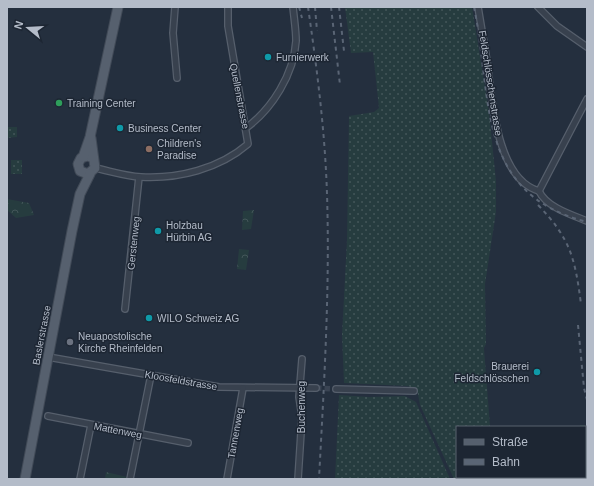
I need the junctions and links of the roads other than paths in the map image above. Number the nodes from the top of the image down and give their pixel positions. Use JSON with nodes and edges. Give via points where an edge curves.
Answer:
{"nodes":[{"id":1,"x":118,"y":7,"type":"edge"},
{"id":2,"x":175,"y":7,"type":"edge"},
{"id":3,"x":228,"y":7,"type":"edge"},
{"id":4,"x":293,"y":7,"type":"edge"},
{"id":5,"x":478,"y":7,"type":"edge"},
{"id":6,"x":538,"y":7,"type":"edge"},
{"id":7,"x":587,"y":47,"type":"edge"},
{"id":8,"x":177,"y":78,"type":"dead end"},
{"id":9,"x":587,"y":99,"type":"edge"},
{"id":10,"x":246,"y":128,"type":"junction"},
{"id":11,"x":90,"y":137,"type":"junction"},
{"id":12,"x":83,"y":157,"type":"junction"},
{"id":13,"x":93,"y":158,"type":"junction"},
{"id":14,"x":80,"y":171,"type":"junction"},
{"id":15,"x":93,"y":171,"type":"junction"},
{"id":16,"x":140,"y":177,"type":"junction"},
{"id":17,"x":540,"y":191,"type":"junction"},
{"id":18,"x":80,"y":194,"type":"junction"},
{"id":19,"x":587,"y":221,"type":"edge"},
{"id":20,"x":125,"y":309,"type":"dead end"},
{"id":21,"x":48,"y":358,"type":"junction"},
{"id":22,"x":302,"y":359,"type":"dead end"},
{"id":23,"x":151,"y":375,"type":"junction"},
{"id":24,"x":243,"y":388,"type":"junction"},
{"id":25,"x":300,"y":388,"type":"junction"},
{"id":26,"x":316,"y":388,"type":"tunnel mouth"},
{"id":27,"x":336,"y":389,"type":"tunnel mouth"},
{"id":28,"x":414,"y":391,"type":"dead end"},
{"id":29,"x":48,"y":416,"type":"dead end"},
{"id":30,"x":91,"y":425,"type":"junction"},
{"id":31,"x":139,"y":434,"type":"junction"},
{"id":32,"x":188,"y":444,"type":"dead end"},
{"id":33,"x":24,"y":479,"type":"edge"},
{"id":34,"x":80,"y":479,"type":"edge"},
{"id":35,"x":130,"y":479,"type":"edge"},
{"id":36,"x":227,"y":479,"type":"edge"},
{"id":37,"x":298,"y":479,"type":"edge"}],
"edges":[{"from":1,"to":11,"type":"main road"},
{"from":2,"to":8,"type":"street","via":[[173,33]]},
{"from":3,"to":10,"type":"street","name":"Quellenstrasse","via":[[228,26]]},
{"from":4,"to":10,"type":"street","via":[[296,42],[286,79],[270,104]]},
{"from":5,"to":17,"type":"street","name":"Feldschlösschenstrasse","via":[[500,139],[508,159],[522,181],[530,188]]},
{"from":6,"to":7,"type":"street","via":[[557,26]]},
{"from":9,"to":17,"type":"street"},
{"from":10,"to":16,"type":"street","name":"Quellenstrasse","via":[[248,144],[240,151],[210,166],[188,174]]},
{"from":11,"to":12,"type":"main road"},
{"from":11,"to":13,"type":"main road"},
{"from":12,"to":13,"type":"main road"},
{"from":12,"to":14,"type":"main road","via":[[78,164]]},
{"from":13,"to":15,"type":"main road","via":[[96,163]]},
{"from":14,"to":15,"type":"main road","via":[[86,174]]},
{"from":14,"to":18,"type":"main road","name":"Baslerstrasse"},
{"from":15,"to":16,"type":"street","name":"Quellenstrasse"},
{"from":15,"to":18,"type":"main road","name":"Baslerstrasse"},
{"from":16,"to":20,"type":"street","name":"Gerstenweg"},
{"from":17,"to":19,"type":"street","name":"Feldschlösschenstrasse","via":[[548,202]]},
{"from":18,"to":21,"type":"main road","name":"Baslerstrasse"},
{"from":21,"to":23,"type":"street","name":"Kloosfeldstrasse"},
{"from":21,"to":33,"type":"main road","name":"Baslerstrasse"},
{"from":22,"to":25,"type":"street","name":"Buchenweg"},
{"from":23,"to":24,"type":"street","name":"Kloosfeldstrasse","via":[[219,387]]},
{"from":23,"to":31,"type":"street"},
{"from":24,"to":25,"type":"street","name":"Kloosfeldstrasse"},
{"from":24,"to":36,"type":"street","name":"Tannenweg"},
{"from":25,"to":26,"type":"street","name":"Kloosfeldstrasse"},
{"from":25,"to":37,"type":"street","name":"Buchenweg","via":[[302,417]]},
{"from":27,"to":28,"type":"street"},
{"from":29,"to":30,"type":"street","name":"Mattenweg"},
{"from":30,"to":31,"type":"street","name":"Mattenweg"},
{"from":30,"to":34,"type":"street"},
{"from":31,"to":32,"type":"street","name":"Mattenweg"},
{"from":31,"to":35,"type":"street"}]}
